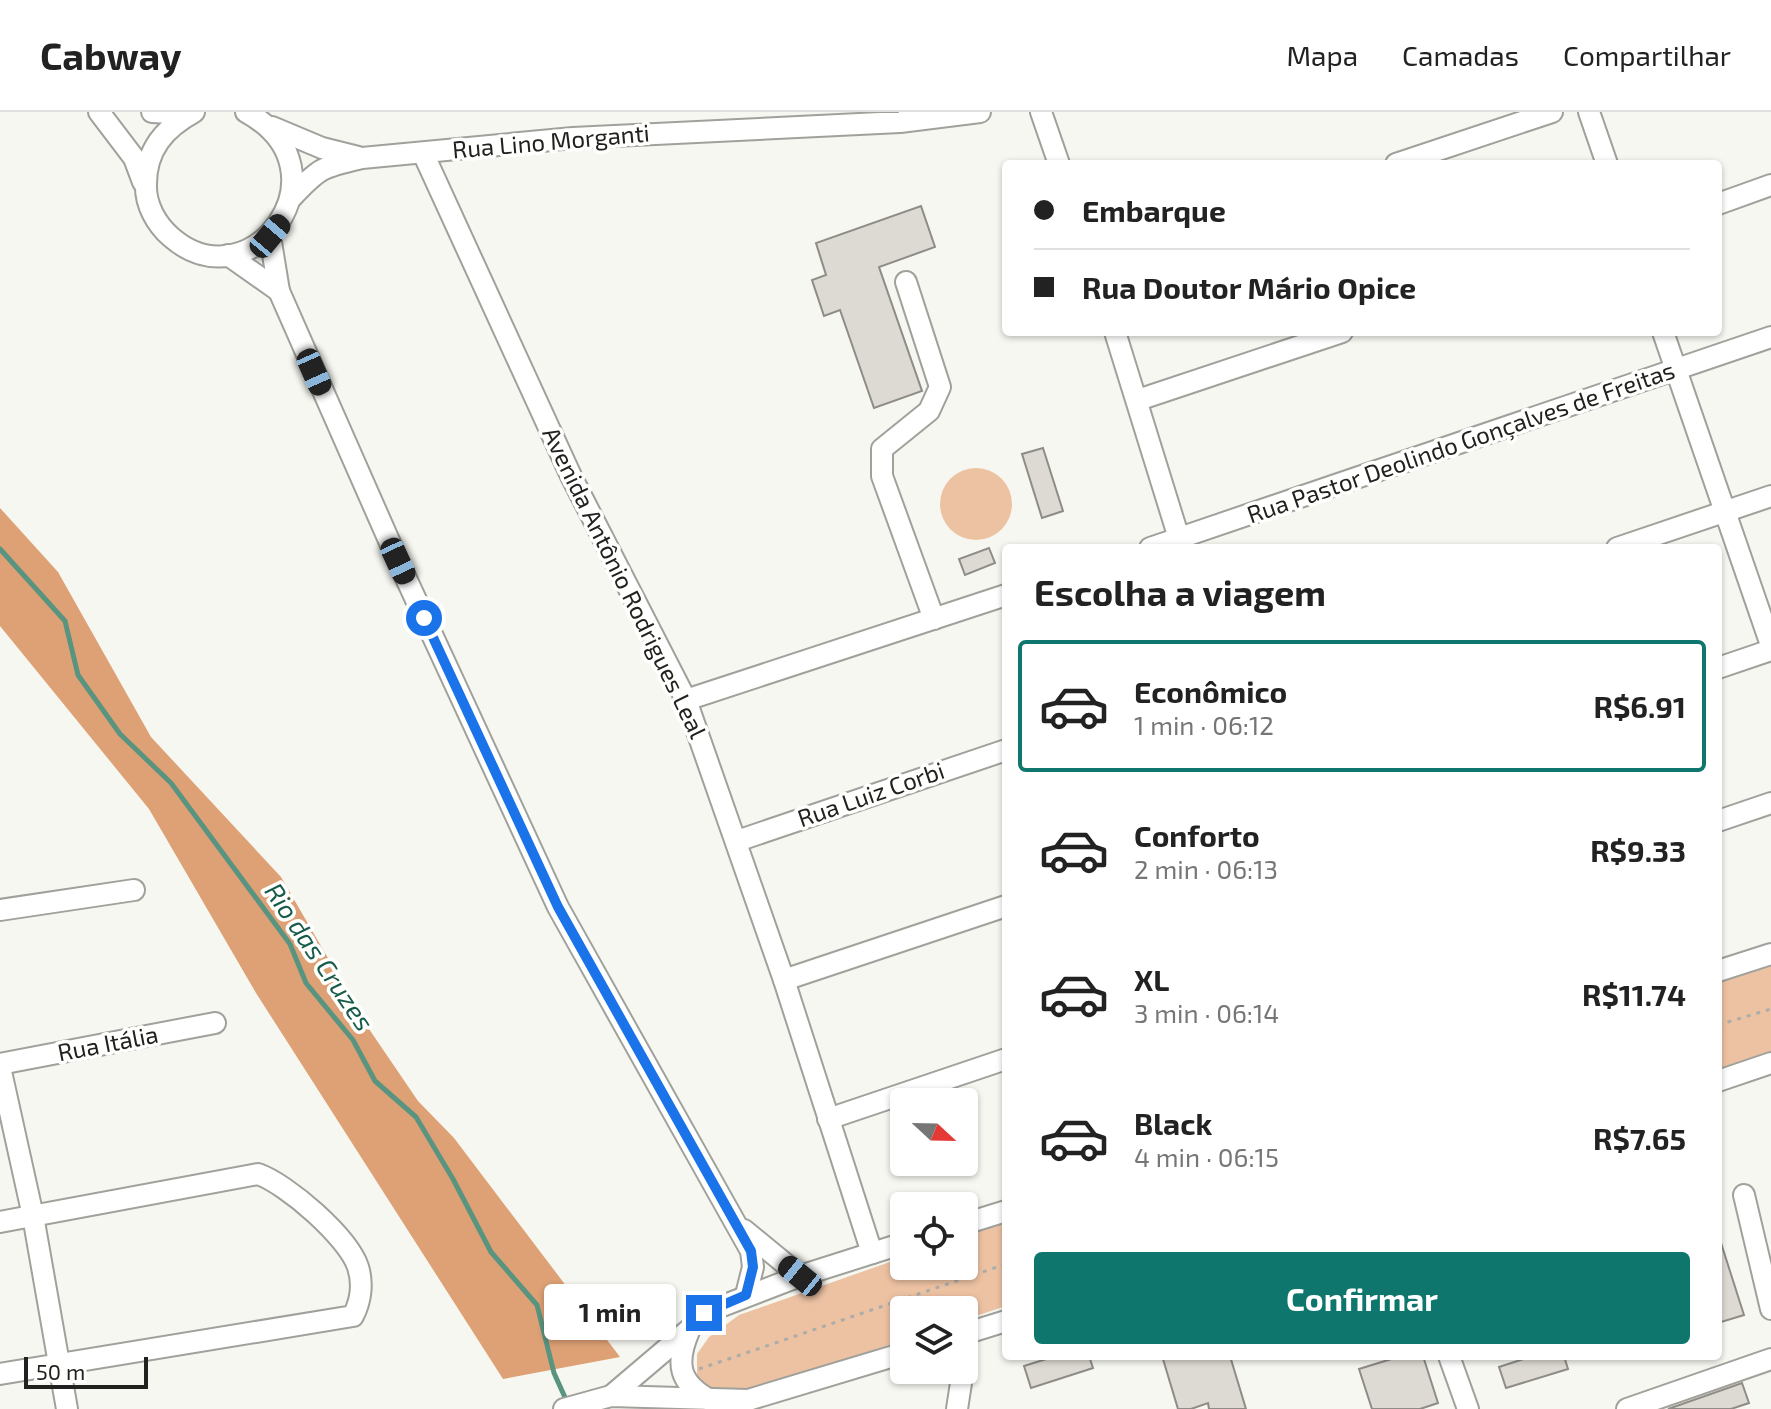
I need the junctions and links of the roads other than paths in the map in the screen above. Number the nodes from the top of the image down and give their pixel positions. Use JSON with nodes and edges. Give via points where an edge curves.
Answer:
{"nodes":[{"id":1,"x":99,"y":112,"type":"edge"},
{"id":2,"x":152,"y":112,"type":"edge"},
{"id":3,"x":247,"y":112,"type":"edge"},
{"id":4,"x":980,"y":112,"type":"edge"},
{"id":5,"x":1041,"y":112,"type":"edge"},
{"id":6,"x":1552,"y":112,"type":"edge"},
{"id":7,"x":1589,"y":112,"type":"edge"},
{"id":8,"x":192,"y":113,"type":"edge"},
{"id":9,"x":269,"y":126,"type":"junction"},
{"id":10,"x":423,"y":153,"type":"junction"},
{"id":11,"x":362,"y":158,"type":"junction"},
{"id":12,"x":1058,"y":160,"type":"edge"},
{"id":13,"x":1408,"y":160,"type":"edge"},
{"id":14,"x":1606,"y":160,"type":"edge"},
{"id":15,"x":1771,"y":185,"type":"edge"},
{"id":16,"x":145,"y":187,"type":"junction"},
{"id":17,"x":292,"y":197,"type":"junction"},
{"id":18,"x":1722,"y":203,"type":"edge"},
{"id":19,"x":270,"y":236,"type":"junction"},
{"id":20,"x":228,"y":255,"type":"junction"},
{"id":21,"x":906,"y":282,"type":"dead end"},
{"id":22,"x":279,"y":291,"type":"junction"},
{"id":23,"x":1116,"y":336,"type":"edge"},
{"id":24,"x":1330,"y":336,"type":"edge"},
{"id":25,"x":1664,"y":336,"type":"edge"},
{"id":26,"x":1771,"y":337,"type":"edge"},
{"id":27,"x":1676,"y":371,"type":"junction"},
{"id":28,"x":1138,"y":400,"type":"junction"},
{"id":29,"x":1771,"y":496,"type":"edge"},
{"id":30,"x":1725,"y":513,"type":"junction"},
{"id":31,"x":1180,"y":543,"type":"edge"},
{"id":32,"x":1629,"y":544,"type":"edge"},
{"id":33,"x":1002,"y":596,"type":"edge"},
{"id":34,"x":934,"y":619,"type":"junction"},
{"id":35,"x":1771,"y":648,"type":"edge"},
{"id":36,"x":1722,"y":666,"type":"edge"},
{"id":37,"x":686,"y":700,"type":"junction"},
{"id":38,"x":1002,"y":751,"type":"edge"},
{"id":39,"x":1771,"y":803,"type":"edge"},
{"id":40,"x":1722,"y":820,"type":"edge"},
{"id":41,"x":737,"y":841,"type":"junction"},
{"id":42,"x":134,"y":890,"type":"dead end"},
{"id":43,"x":1002,"y":907,"type":"edge"},
{"id":44,"x":0,"y":910,"type":"edge"},
{"id":45,"x":1771,"y":954,"type":"edge"},
{"id":46,"x":1722,"y":970,"type":"edge"},
{"id":47,"x":784,"y":980,"type":"junction"},
{"id":48,"x":215,"y":1023,"type":"dead end"},
{"id":49,"x":1002,"y":1060,"type":"edge"},
{"id":50,"x":1771,"y":1063,"type":"edge"},
{"id":51,"x":0,"y":1065,"type":"edge"},
{"id":52,"x":1722,"y":1080,"type":"edge"},
{"id":53,"x":828,"y":1119,"type":"junction"},
{"id":54,"x":1744,"y":1195,"type":"dead end"},
{"id":55,"x":1002,"y":1212,"type":"edge"},
{"id":56,"x":33,"y":1216,"type":"junction"},
{"id":57,"x":978,"y":1220,"type":"edge"},
{"id":58,"x":0,"y":1222,"type":"edge"},
{"id":59,"x":739,"y":1226,"type":"junction"},
{"id":60,"x":890,"y":1247,"type":"edge"},
{"id":61,"x":872,"y":1253,"type":"junction"},
{"id":62,"x":800,"y":1276,"type":"junction"},
{"id":63,"x":746,"y":1295,"type":"junction"},
{"id":64,"x":1771,"y":1309,"type":"edge"},
{"id":65,"x":1002,"y":1322,"type":"edge"},
{"id":66,"x":691,"y":1328,"type":"junction"},
{"id":67,"x":978,"y":1330,"type":"edge"},
{"id":68,"x":890,"y":1357,"type":"edge"},
{"id":69,"x":1771,"y":1359,"type":"edge"},
{"id":70,"x":1450,"y":1360,"type":"edge"},
{"id":71,"x":60,"y":1363,"type":"junction"},
{"id":72,"x":0,"y":1374,"type":"edge"},
{"id":73,"x":961,"y":1384,"type":"edge"},
{"id":74,"x":601,"y":1398,"type":"junction"},
{"id":75,"x":710,"y":1400,"type":"junction"},
{"id":76,"x":748,"y":1400,"type":"junction"},
{"id":77,"x":67,"y":1409,"type":"edge"},
{"id":78,"x":564,"y":1409,"type":"edge"},
{"id":79,"x":769,"y":1409,"type":"edge"},
{"id":80,"x":957,"y":1409,"type":"edge"},
{"id":81,"x":1468,"y":1409,"type":"edge"},
{"id":82,"x":1627,"y":1409,"type":"edge"}],
"edges":[{"from":1,"to":16,"type":"street","via":[[134,158]]},
{"from":2,"to":8,"type":"street"},
{"from":3,"to":9,"type":"street"},
{"from":4,"to":10,"type":"street","name":"Rua Lino Morganti","via":[[900,122],[573,138]]},
{"from":5,"to":12,"type":"street"},
{"from":6,"to":13,"type":"street"},
{"from":7,"to":14,"type":"street"},
{"from":8,"to":16,"type":"street","via":[[157,142],[147,163]]},
{"from":9,"to":11,"type":"street"},
{"from":9,"to":17,"type":"street","via":[[285,146],[293,171]]},
{"from":10,"to":11,"type":"street","name":"Rua Lino Morganti"},
{"from":10,"to":37,"type":"street","name":"Avenida Antônio Rodrigues Leal","via":[[571,476]]},
{"from":11,"to":17,"type":"street","via":[[315,172]]},
{"from":15,"to":18,"type":"street"},
{"from":16,"to":20,"type":"street","via":[[163,229],[180,245],[201,254]]},
{"from":17,"to":19,"type":"street"},
{"from":19,"to":20,"type":"street"},
{"from":19,"to":22,"type":"street"},
{"from":20,"to":22,"type":"street"},
{"from":21,"to":34,"type":"street","via":[[940,387],[929,411],[882,449],[882,476]]},
{"from":22,"to":59,"type":"street","via":[[558,907]]},
{"from":23,"to":28,"type":"street"},
{"from":24,"to":28,"type":"street"},
{"from":25,"to":27,"type":"street"},
{"from":26,"to":27,"type":"street","name":"Rua Pastor Deolindo Gonçalves de Freitas"},
{"from":27,"to":30,"type":"street"},
{"from":27,"to":31,"type":"street","name":"Rua Pastor Deolindo Gonçalves de Freitas"},
{"from":28,"to":31,"type":"street"},
{"from":29,"to":30,"type":"street"},
{"from":30,"to":32,"type":"street"},
{"from":30,"to":35,"type":"street"},
{"from":33,"to":34,"type":"street"},
{"from":34,"to":37,"type":"street"},
{"from":35,"to":36,"type":"street"},
{"from":37,"to":41,"type":"street","name":"Avenida Antônio Rodrigues Leal"},
{"from":38,"to":41,"type":"street","name":"Rua Luiz Corbi"},
{"from":39,"to":40,"type":"street"},
{"from":41,"to":47,"type":"street","name":"Avenida Antônio Rodrigues Leal"},
{"from":42,"to":44,"type":"street"},
{"from":43,"to":47,"type":"street"},
{"from":45,"to":46,"type":"street"},
{"from":47,"to":53,"type":"street","name":"Avenida Antônio Rodrigues Leal"},
{"from":48,"to":51,"type":"street","name":"Rua Itália"},
{"from":49,"to":53,"type":"street"},
{"from":50,"to":52,"type":"street"},
{"from":51,"to":56,"type":"street"},
{"from":53,"to":61,"type":"street","name":"Avenida Antônio Rodrigues Leal"},
{"from":54,"to":64,"type":"street"},
{"from":55,"to":57,"type":"street"},
{"from":56,"to":58,"type":"street"},
{"from":56,"to":71,"type":"street"},
{"from":56,"to":71,"type":"street","via":[[258,1174],[274,1180],[329,1225],[358,1266],[361,1300],[353,1316]]},
{"from":59,"to":62,"type":"street"},
{"from":59,"to":63,"type":"street","via":[[753,1267]]},
{"from":60,"to":61,"type":"street"},
{"from":61,"to":62,"type":"street"},
{"from":62,"to":63,"type":"street"},
{"from":63,"to":66,"type":"street","via":[[704,1313]]},
{"from":65,"to":67,"type":"street"},
{"from":66,"to":74,"type":"street"},
{"from":66,"to":75,"type":"street","via":[[680,1359],[683,1374],[693,1391]]},
{"from":68,"to":76,"type":"street"},
{"from":69,"to":82,"type":"street"},
{"from":70,"to":81,"type":"street"},
{"from":71,"to":72,"type":"street"},
{"from":71,"to":77,"type":"street"},
{"from":73,"to":80,"type":"street"},
{"from":74,"to":75,"type":"street"},
{"from":74,"to":78,"type":"street"},
{"from":75,"to":76,"type":"street"},
{"from":76,"to":79,"type":"street"}]}
